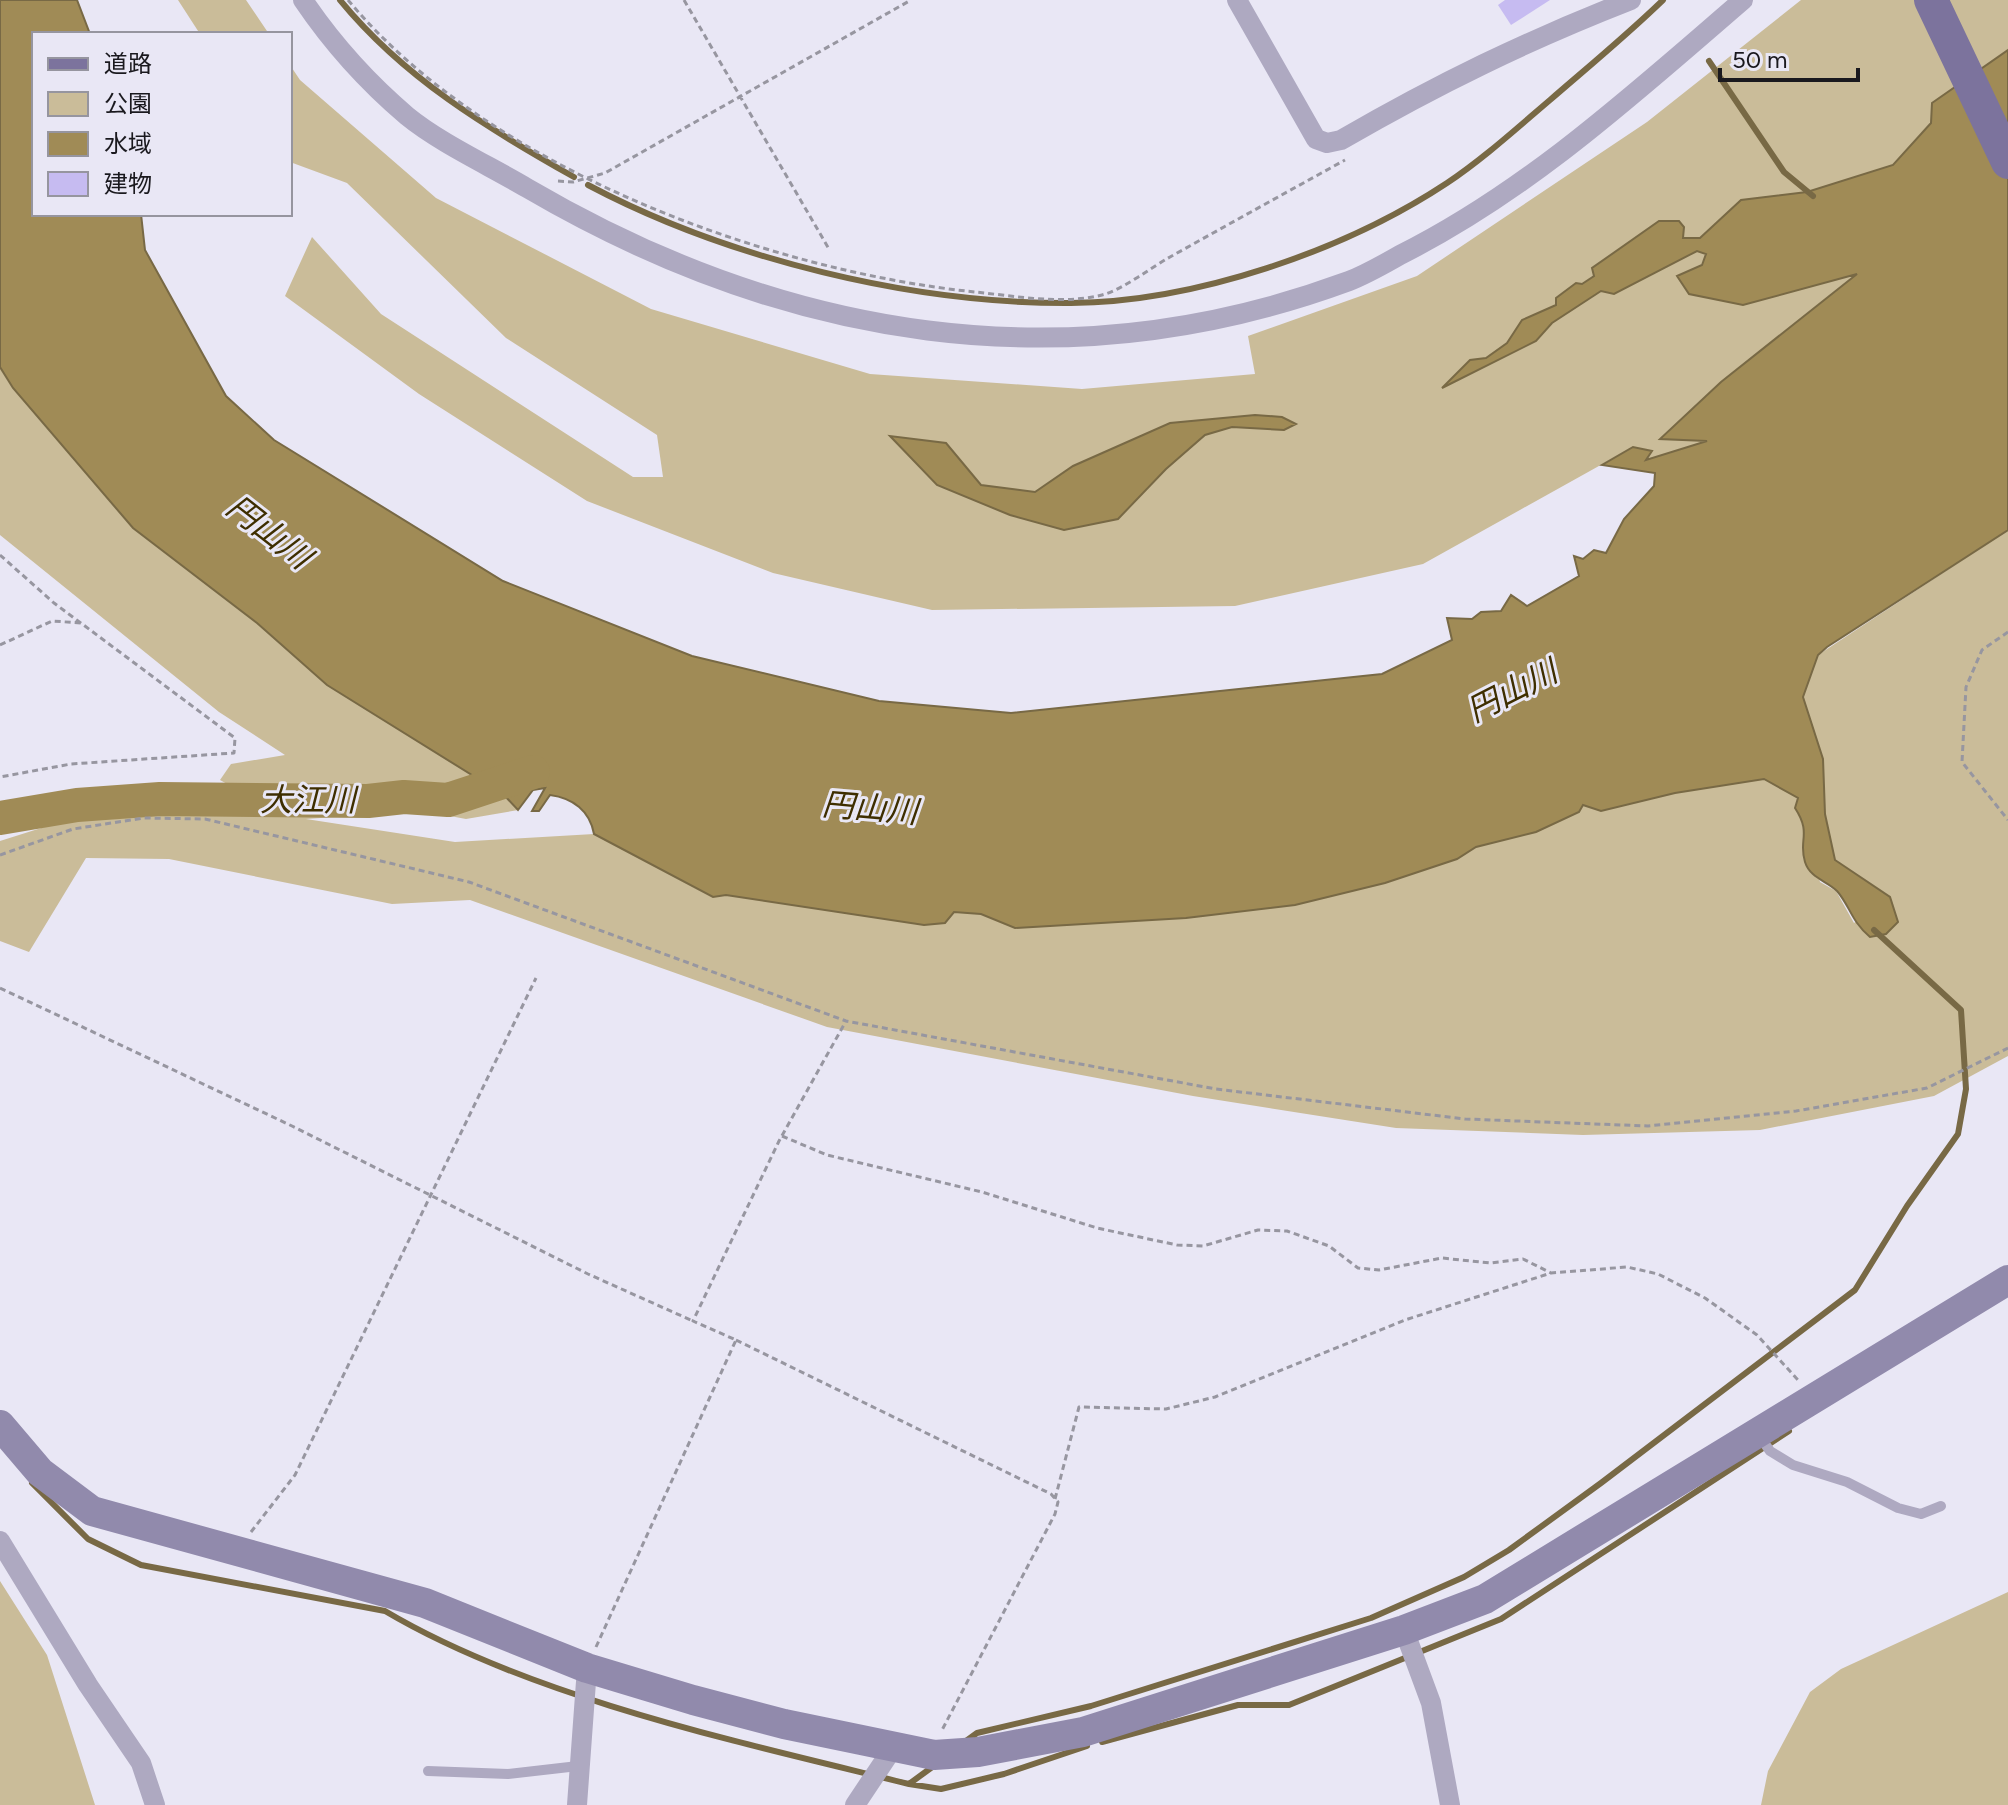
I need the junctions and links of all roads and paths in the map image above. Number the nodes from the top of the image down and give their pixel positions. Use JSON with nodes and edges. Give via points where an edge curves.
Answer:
{"nodes":[{"id":1,"x":303,"y":0,"type":"edge"},
{"id":2,"x":348,"y":0,"type":"edge"},
{"id":3,"x":684,"y":0,"type":"edge"},
{"id":4,"x":911,"y":0,"type":"edge"},
{"id":5,"x":1237,"y":0,"type":"edge"},
{"id":6,"x":1631,"y":0,"type":"edge"},
{"id":7,"x":1743,"y":0,"type":"edge"},
{"id":8,"x":1931,"y":0,"type":"edge"},
{"id":9,"x":739,"y":97,"type":"junction"},
{"id":10,"x":1341,"y":140,"type":"junction"},
{"id":11,"x":2008,"y":162,"type":"edge"},
{"id":12,"x":589,"y":179,"type":"junction"},
{"id":13,"x":829,"y":249,"type":"dead end"},
{"id":14,"x":0,"y":555,"type":"edge"},
{"id":15,"x":81,"y":623,"type":"junction"},
{"id":16,"x":2008,"y":632,"type":"edge"},
{"id":17,"x":0,"y":645,"type":"edge"},
{"id":18,"x":0,"y":777,"type":"edge"},
{"id":19,"x":2008,"y":820,"type":"edge"},
{"id":20,"x":0,"y":855,"type":"edge"},
{"id":21,"x":536,"y":978,"type":"dead end"},
{"id":22,"x":0,"y":988,"type":"edge"},
{"id":23,"x":846,"y":1021,"type":"junction"},
{"id":24,"x":2008,"y":1048,"type":"edge"},
{"id":25,"x":782,"y":1136,"type":"junction"},
{"id":26,"x":432,"y":1196,"type":"junction"},
{"id":27,"x":1551,"y":1273,"type":"junction"},
{"id":28,"x":2008,"y":1280,"type":"edge"},
{"id":29,"x":693,"y":1321,"type":"junction"},
{"id":30,"x":736,"y":1340,"type":"junction"},
{"id":31,"x":1813,"y":1399,"type":"junction"},
{"id":32,"x":0,"y":1425,"type":"edge"},
{"id":33,"x":1757,"y":1432,"type":"junction"},
{"id":34,"x":1055,"y":1499,"type":"junction"},
{"id":35,"x":1941,"y":1506,"type":"dead end"},
{"id":36,"x":0,"y":1541,"type":"edge"},
{"id":37,"x":236,"y":1551,"type":"junction"},
{"id":38,"x":1404,"y":1630,"type":"junction"},
{"id":39,"x":587,"y":1668,"type":"junction"},
{"id":40,"x":893,"y":1748,"type":"junction"},
{"id":41,"x":934,"y":1755,"type":"junction"},
{"id":42,"x":578,"y":1766,"type":"junction"},
{"id":43,"x":428,"y":1771,"type":"dead end"},
{"id":44,"x":155,"y":1805,"type":"edge"},
{"id":45,"x":577,"y":1805,"type":"edge"},
{"id":46,"x":855,"y":1805,"type":"edge"},
{"id":47,"x":1450,"y":1805,"type":"edge"}],
"edges":[{"from":1,"to":7,"type":"street","via":[[331,41],[409,118],[571,214],[658,255],[850,317],[997,338],[1088,338],[1215,322],[1351,280],[1426,242],[1525,181]]},
{"from":2,"to":12,"type":"path","via":[[421,75]]},
{"from":3,"to":9,"type":"path"},
{"from":4,"to":9,"type":"path"},
{"from":5,"to":10,"type":"street","via":[[1316,139]]},
{"from":6,"to":10,"type":"street","via":[[1439,83]]},
{"from":8,"to":11,"type":"main road"},
{"from":9,"to":12,"type":"path"},
{"from":9,"to":13,"type":"path"},
{"from":10,"to":12,"type":"path","via":[[1345,159],[1103,295],[1037,298],[846,273],[776,254]]},
{"from":14,"to":15,"type":"path"},
{"from":15,"to":17,"type":"path","via":[[52,621]]},
{"from":15,"to":18,"type":"path","via":[[235,738],[234,753],[71,764]]},
{"from":16,"to":19,"type":"path","via":[[1982,650],[1966,687],[1962,762]]},
{"from":20,"to":23,"type":"path","via":[[73,829],[144,818],[205,819],[469,882]]},
{"from":21,"to":26,"type":"path"},
{"from":22,"to":26,"type":"path"},
{"from":23,"to":24,"type":"path","via":[[1216,1089],[1465,1119],[1648,1126],[1796,1111],[1927,1088]]},
{"from":23,"to":25,"type":"path"},
{"from":25,"to":27,"type":"path","via":[[827,1155],[1177,1245],[1203,1246],[1258,1230],[1287,1231],[1329,1246],[1358,1268],[1379,1270],[1442,1258],[1490,1263],[1523,1259]]},
{"from":25,"to":29,"type":"path"},
{"from":26,"to":29,"type":"path"},
{"from":26,"to":37,"type":"path","via":[[295,1475]]},
{"from":27,"to":31,"type":"path","via":[[1627,1267],[1658,1274],[1705,1298],[1757,1335]]},
{"from":27,"to":34,"type":"path","via":[[1405,1320],[1215,1397],[1166,1409],[1079,1407]]},
{"from":28,"to":31,"type":"street"},
{"from":29,"to":30,"type":"path"},
{"from":30,"to":34,"type":"path"},
{"from":30,"to":39,"type":"path"},
{"from":31,"to":33,"type":"street"},
{"from":32,"to":37,"type":"street","via":[[40,1472],[92,1511]]},
{"from":33,"to":35,"type":"lane","via":[[1770,1451],[1793,1465],[1847,1482],[1898,1508],[1921,1514]]},
{"from":33,"to":38,"type":"street","via":[[1485,1599]]},
{"from":34,"to":41,"type":"path","via":[[1055,1514],[945,1720]]},
{"from":36,"to":44,"type":"street","via":[[141,1763]]},
{"from":37,"to":39,"type":"street","via":[[425,1603]]},
{"from":38,"to":41,"type":"street","via":[[1083,1732]]},
{"from":38,"to":47,"type":"street","via":[[1431,1703]]},
{"from":39,"to":40,"type":"street","via":[[708,1704]]},
{"from":39,"to":42,"type":"street"},
{"from":40,"to":41,"type":"street"},
{"from":40,"to":46,"type":"street"},
{"from":42,"to":43,"type":"lane","via":[[508,1774]]},
{"from":42,"to":45,"type":"street"}]}
